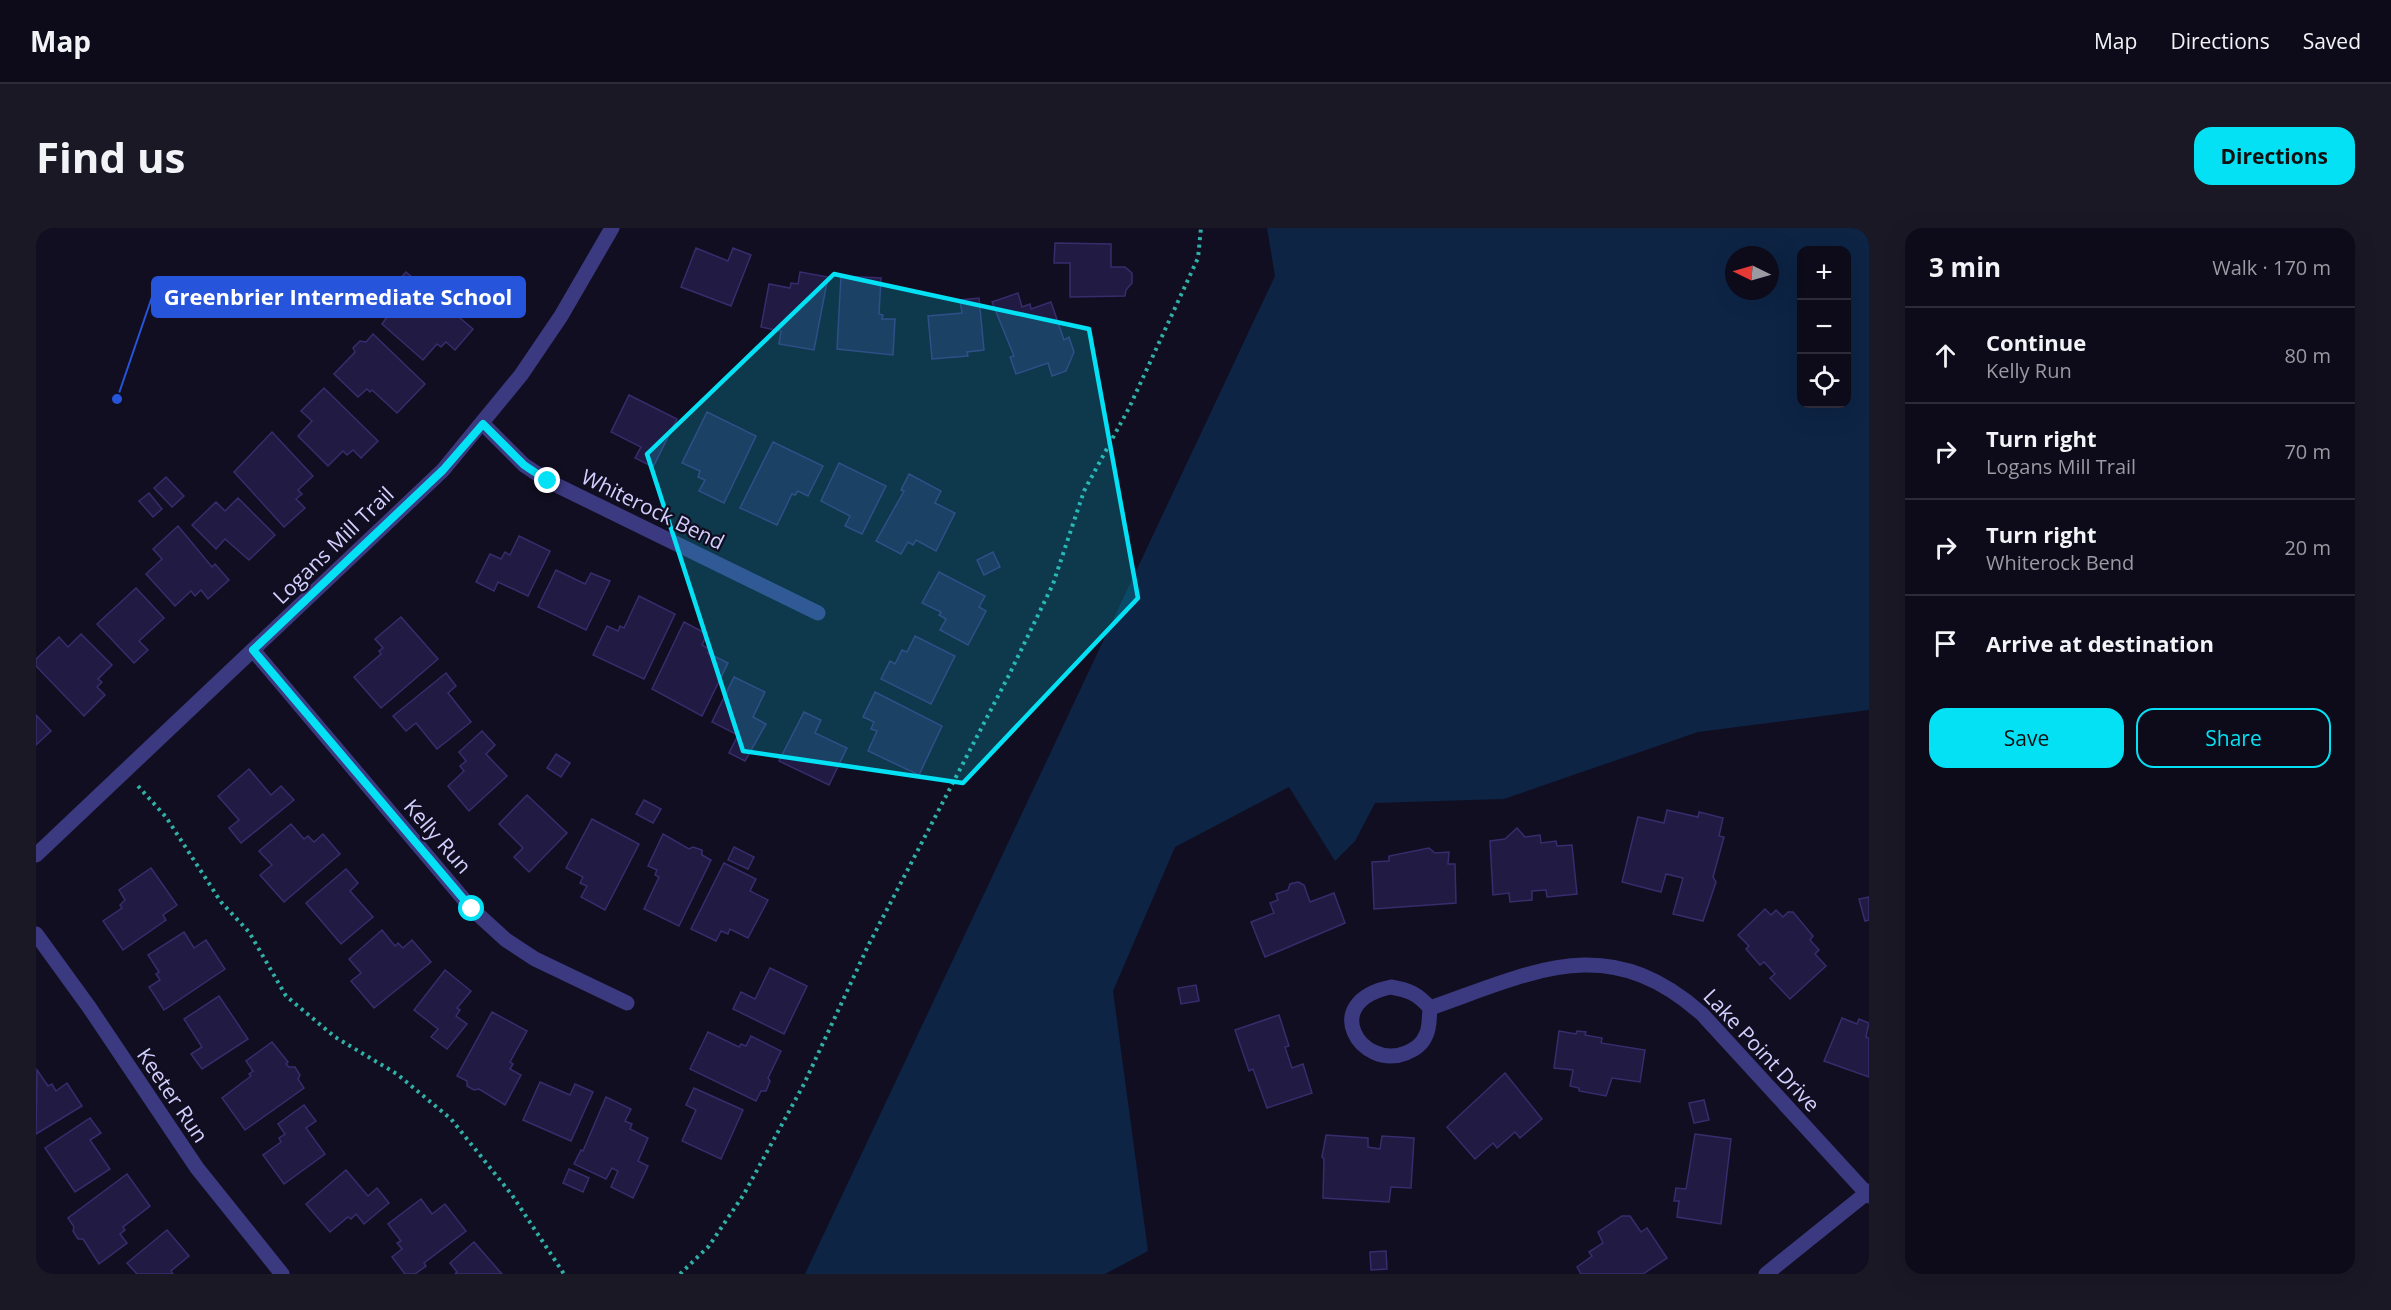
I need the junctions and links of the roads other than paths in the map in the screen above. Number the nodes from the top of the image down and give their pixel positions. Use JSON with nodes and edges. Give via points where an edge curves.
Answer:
{"nodes":[{"id":1,"x":612,"y":228,"type":"edge"},
{"id":2,"x":483,"y":424,"type":"junction"},
{"id":3,"x":818,"y":613,"type":"dead end"},
{"id":4,"x":253,"y":650,"type":"junction"},
{"id":5,"x":36,"y":855,"type":"edge"},
{"id":6,"x":36,"y":934,"type":"edge"},
{"id":7,"x":627,"y":1004,"type":"dead end"},
{"id":8,"x":1430,"y":1008,"type":"junction"},
{"id":9,"x":1868,"y":1194,"type":"edge"},
{"id":10,"x":282,"y":1274,"type":"edge"},
{"id":11,"x":1766,"y":1274,"type":"edge"}],
"edges":[{"from":1,"to":2,"type":"street","name":"Logans Mill Trail","via":[[561,316]]},
{"from":2,"to":3,"type":"street","name":"Whiterock Bend","via":[[524,465],[548,481]]},
{"from":2,"to":4,"type":"street","name":"Logans Mill Trail","via":[[443,470]]},
{"from":4,"to":5,"type":"street","name":"Logans Mill Trail"},
{"from":4,"to":7,"type":"street","name":"Kelly Run","via":[[472,909],[535,959]]},
{"from":6,"to":10,"type":"street","name":"Keeter Run","via":[[197,1168]]},
{"from":8,"to":8,"type":"street","via":[[1409,990],[1391,987],[1371,991],[1358,1000],[1352,1025],[1359,1041],[1374,1054],[1401,1055],[1417,1049],[1427,1034]]},
{"from":8,"to":9,"type":"street","name":"Lake Point Drive","via":[[1561,965],[1589,964],[1643,974],[1683,997],[1702,1014]]},
{"from":9,"to":11,"type":"street"}]}
